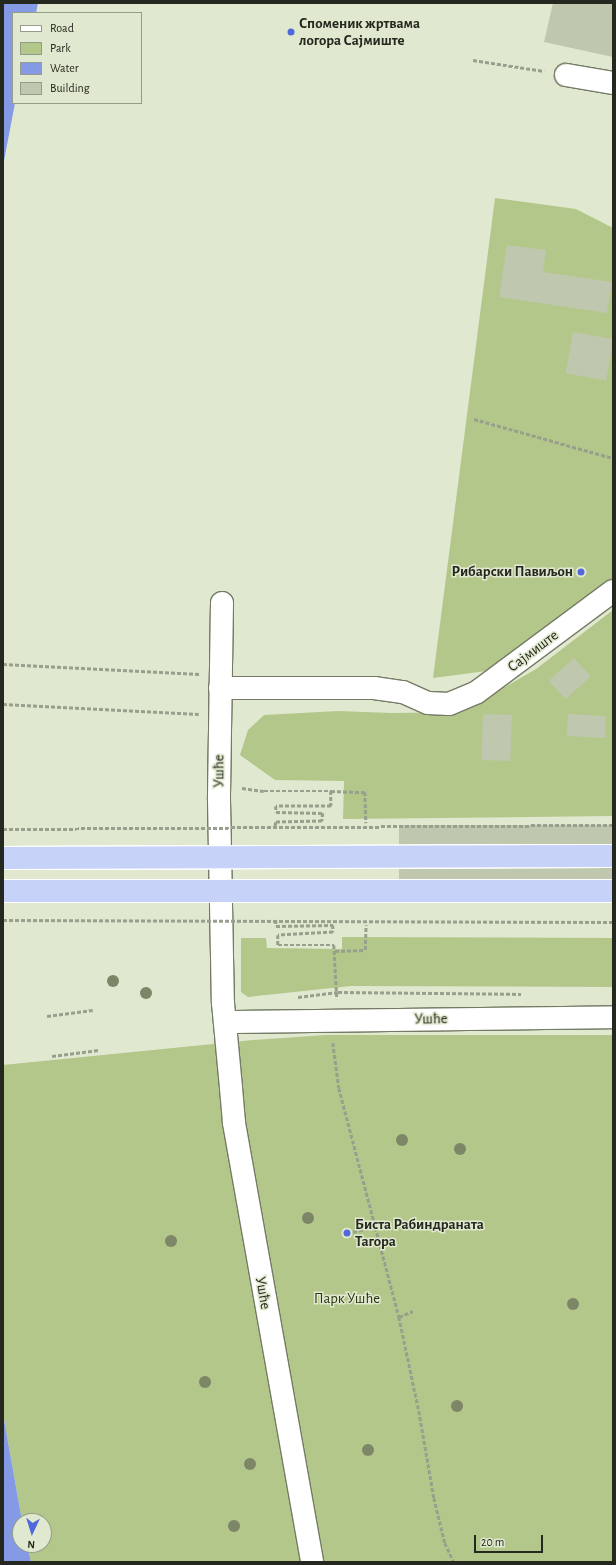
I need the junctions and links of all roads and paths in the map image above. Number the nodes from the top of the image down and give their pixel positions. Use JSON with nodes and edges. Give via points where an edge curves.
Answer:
{"nodes":[{"id":1,"x":473,"y":60,"type":"dead end"},
{"id":2,"x":566,"y":74,"type":"joint"},
{"id":3,"x":613,"y":83,"type":"edge"},
{"id":4,"x":474,"y":420,"type":"dead end"},
{"id":5,"x":613,"y":458,"type":"edge"},
{"id":6,"x":613,"y":591,"type":"edge"},
{"id":7,"x":222,"y":603,"type":"dead end"},
{"id":8,"x":3,"y":664,"type":"edge"},
{"id":9,"x":220,"y":682,"type":"junction"},
{"id":10,"x":3,"y":704,"type":"edge"},
{"id":11,"x":219,"y":714,"type":"junction"},
{"id":12,"x":219,"y":785,"type":"junction"},
{"id":13,"x":331,"y":792,"type":"junction"},
{"id":14,"x":366,"y":823,"type":"dead end"},
{"id":15,"x":613,"y":825,"type":"edge"},
{"id":16,"x":275,"y":828,"type":"junction"},
{"id":17,"x":3,"y":829,"type":"edge"},
{"id":18,"x":613,"y":856,"type":"edge"},
{"id":19,"x":3,"y":858,"type":"edge"},
{"id":20,"x":3,"y":891,"type":"edge"},
{"id":21,"x":613,"y":891,"type":"edge"},
{"id":22,"x":3,"y":920,"type":"edge"},
{"id":23,"x":276,"y":920,"type":"junction"},
{"id":24,"x":613,"y":922,"type":"edge"},
{"id":25,"x":366,"y":926,"type":"dead end"},
{"id":26,"x":335,"y":951,"type":"junction"},
{"id":27,"x":338,"y":992,"type":"junction"},
{"id":28,"x":527,"y":994,"type":"dead end"},
{"id":29,"x":94,"y":1010,"type":"dead end"},
{"id":30,"x":47,"y":1016,"type":"dead end"},
{"id":31,"x":613,"y":1017,"type":"edge"},
{"id":32,"x":334,"y":1021,"type":"junction"},
{"id":33,"x":225,"y":1022,"type":"junction"},
{"id":34,"x":98,"y":1050,"type":"dead end"},
{"id":35,"x":52,"y":1056,"type":"dead end"},
{"id":36,"x":375,"y":1227,"type":"junction"},
{"id":37,"x":347,"y":1234,"type":"dead end"},
{"id":38,"x":413,"y":1312,"type":"dead end"},
{"id":39,"x":398,"y":1317,"type":"junction"},
{"id":40,"x":312,"y":1562,"type":"edge"},
{"id":41,"x":454,"y":1562,"type":"edge"}],
"edges":[{"from":1,"to":2,"type":"path"},
{"from":2,"to":3,"type":"street"},
{"from":4,"to":5,"type":"path"},
{"from":6,"to":9,"type":"street","name":"Сајмиште","via":[[477,692],[448,704],[428,703],[402,692],[379,688]]},
{"from":7,"to":9,"type":"street","name":"Ушће"},
{"from":8,"to":9,"type":"path"},
{"from":9,"to":11,"type":"street","name":"Ушће"},
{"from":10,"to":11,"type":"path"},
{"from":11,"to":12,"type":"street","name":"Ушће"},
{"from":12,"to":13,"type":"path","via":[[264,791]]},
{"from":12,"to":33,"type":"street","name":"Ушће"},
{"from":13,"to":14,"type":"path","via":[[365,792]]},
{"from":13,"to":16,"type":"path","via":[[332,806],[276,806],[276,812],[323,813],[322,822],[276,822]]},
{"from":15,"to":16,"type":"path","bridge":true},
{"from":16,"to":17,"type":"path","bridge":true},
{"from":18,"to":19,"type":"main road","bridge":true},
{"from":20,"to":21,"type":"main road","bridge":true},
{"from":22,"to":23,"type":"path","bridge":true},
{"from":23,"to":24,"type":"path","bridge":true},
{"from":23,"to":26,"type":"path","via":[[276,926],[333,925],[333,932],[278,935],[278,945],[334,945]]},
{"from":25,"to":26,"type":"path","via":[[365,950]]},
{"from":26,"to":27,"type":"path"},
{"from":27,"to":28,"type":"path"},
{"from":27,"to":32,"type":"path"},
{"from":29,"to":30,"type":"path"},
{"from":31,"to":32,"type":"street","name":"Ушће"},
{"from":32,"to":33,"type":"street","name":"Ушће"},
{"from":32,"to":36,"type":"path","via":[[333,1054],[339,1088]]},
{"from":33,"to":40,"type":"street","name":"Ушће","via":[[234,1123]]},
{"from":34,"to":35,"type":"path"},
{"from":36,"to":37,"type":"path"},
{"from":36,"to":39,"type":"path"},
{"from":38,"to":39,"type":"path"},
{"from":39,"to":41,"type":"path","via":[[419,1410],[444,1543]]}]}
